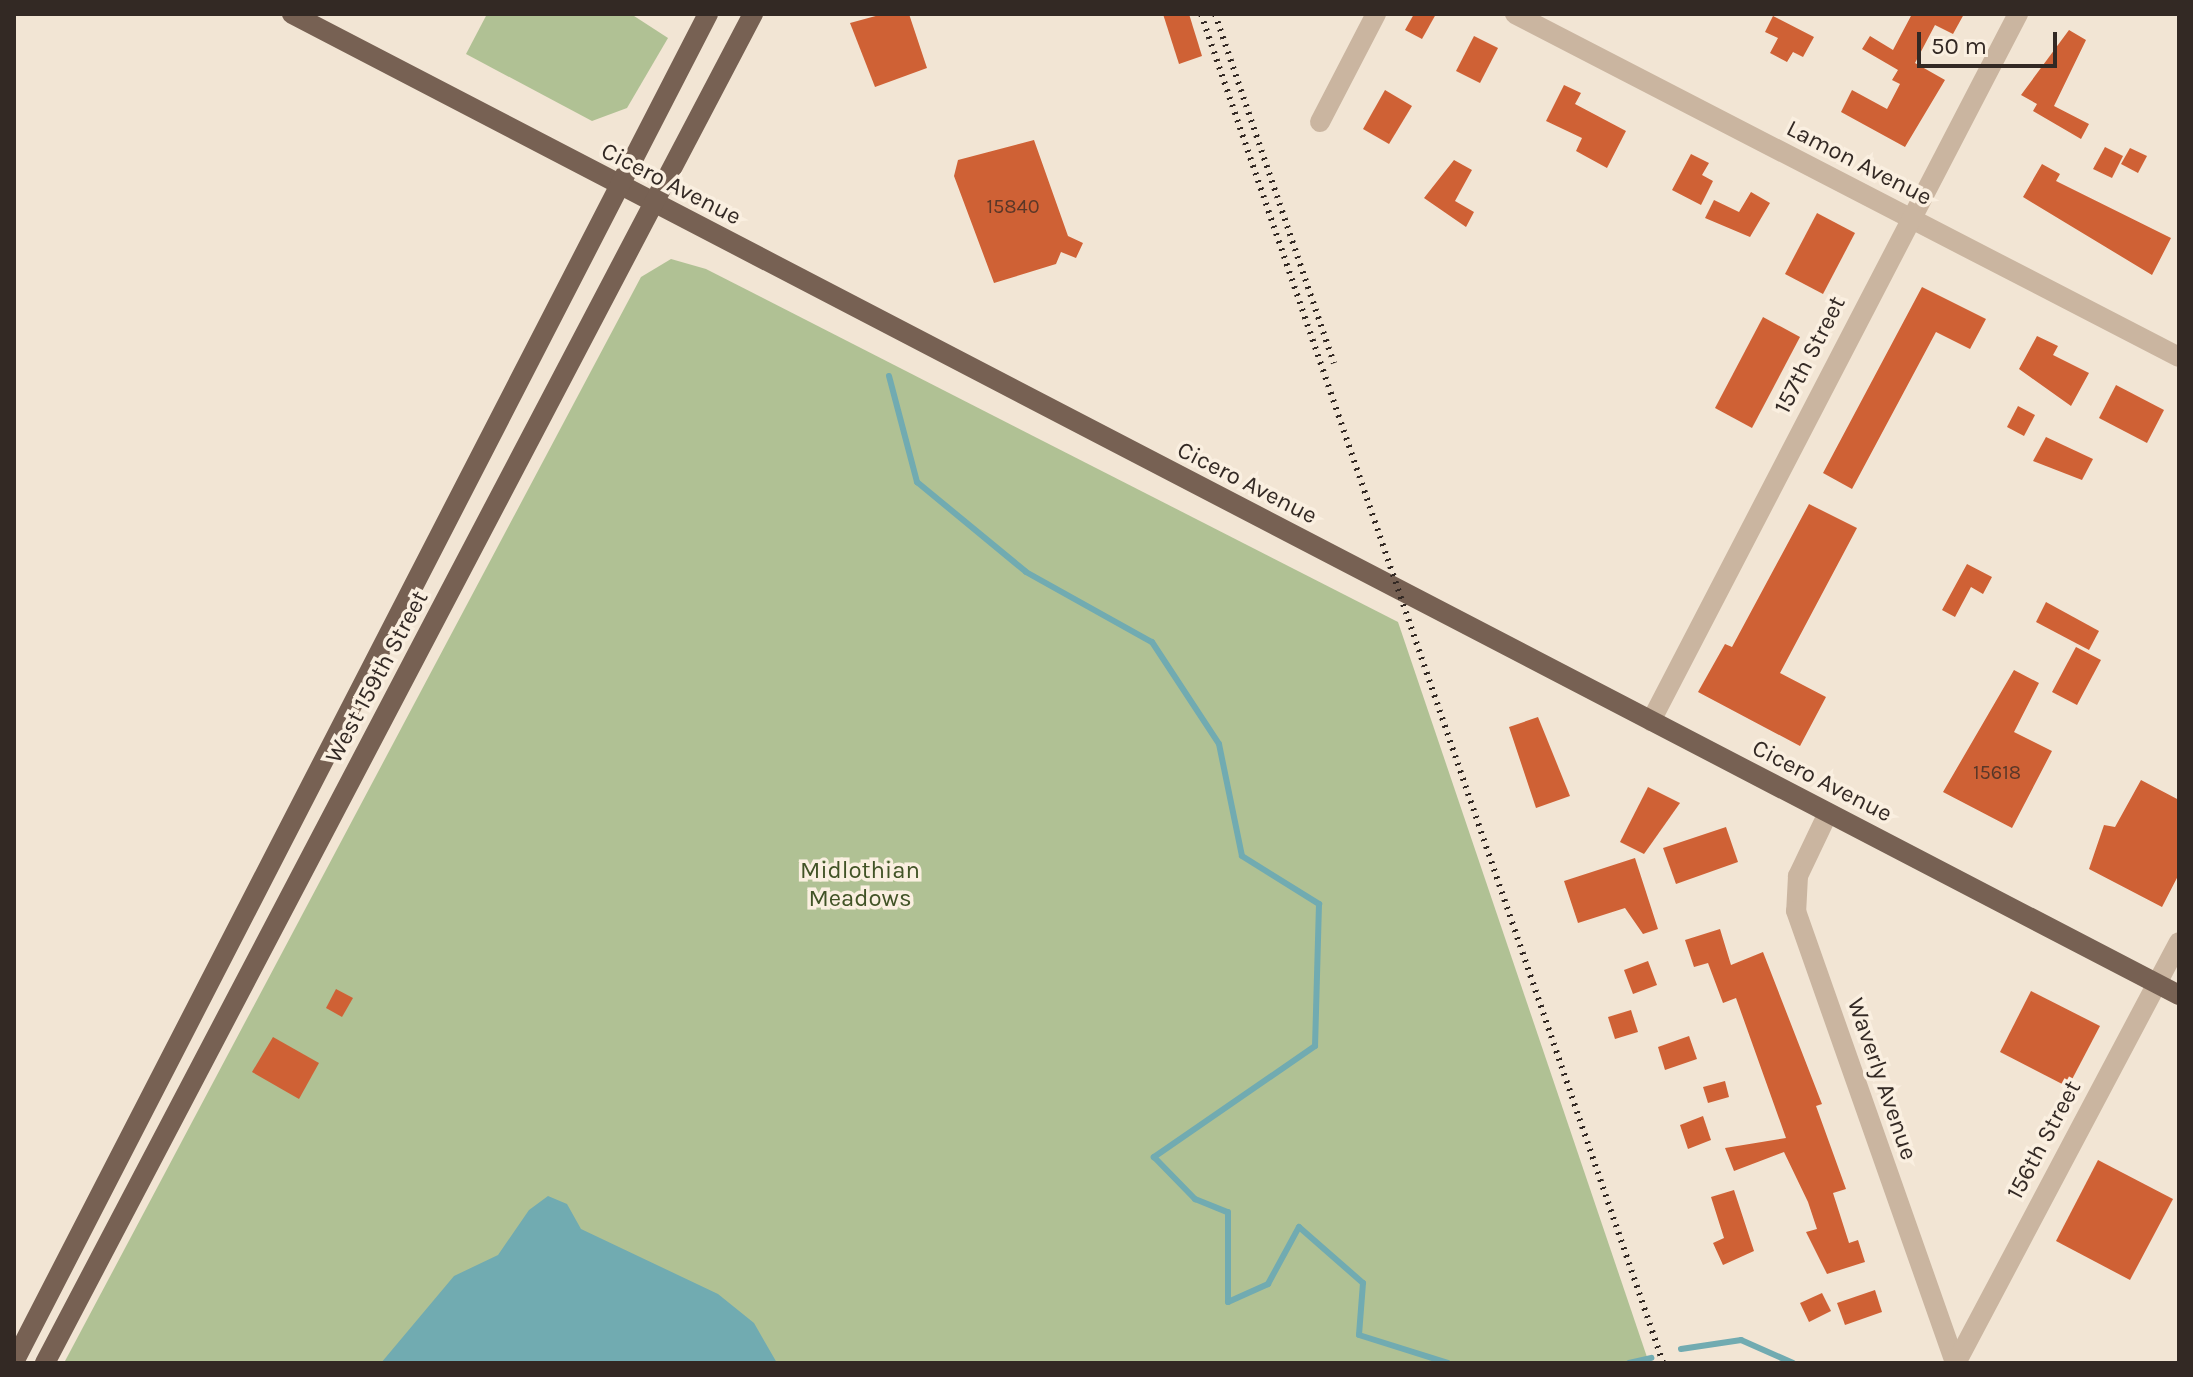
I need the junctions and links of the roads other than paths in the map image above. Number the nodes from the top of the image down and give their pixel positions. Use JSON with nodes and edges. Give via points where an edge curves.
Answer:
{"nodes":[{"id":1,"x":292,"y":14,"type":"edge"},
{"id":2,"x":708,"y":14,"type":"edge"},
{"id":3,"x":753,"y":14,"type":"edge"},
{"id":4,"x":1376,"y":14,"type":"edge"},
{"id":5,"x":1515,"y":14,"type":"edge"},
{"id":6,"x":2018,"y":14,"type":"edge"},
{"id":7,"x":1320,"y":122,"type":"dead end"},
{"id":8,"x":619,"y":186,"type":"junction"},
{"id":9,"x":653,"y":205,"type":"junction"},
{"id":10,"x":1910,"y":218,"type":"junction"},
{"id":11,"x":2179,"y":357,"type":"edge"},
{"id":12,"x":1651,"y":721,"type":"junction"},
{"id":13,"x":1828,"y":813,"type":"junction"},
{"id":14,"x":2179,"y":942,"type":"edge"},
{"id":15,"x":2157,"y":984,"type":"junction"},
{"id":16,"x":2179,"y":995,"type":"edge"},
{"id":17,"x":14,"y":1362,"type":"edge"},
{"id":18,"x":45,"y":1363,"type":"edge"},
{"id":19,"x":1955,"y":1363,"type":"edge"}],
"edges":[{"from":1,"to":8,"type":"main road","name":"Cicero Avenue"},
{"from":2,"to":8,"type":"main road","name":"West 159th Street"},
{"from":3,"to":9,"type":"main road","name":"West 159th Street"},
{"from":4,"to":7,"type":"street"},
{"from":5,"to":10,"type":"street","name":"Lamon Avenue"},
{"from":6,"to":10,"type":"street","name":"157th Street"},
{"from":8,"to":9,"type":"main road","name":"Cicero Avenue"},
{"from":8,"to":17,"type":"main road","name":"West 159th Street"},
{"from":9,"to":12,"type":"main road","name":"Cicero Avenue"},
{"from":9,"to":18,"type":"main road","name":"West 159th Street"},
{"from":10,"to":11,"type":"street","name":"Lamon Avenue"},
{"from":10,"to":12,"type":"street","name":"157th Street"},
{"from":12,"to":13,"type":"main road","name":"Cicero Avenue"},
{"from":13,"to":15,"type":"main road","name":"Cicero Avenue"},
{"from":13,"to":19,"type":"street","name":"Waverly Avenue","via":[[1798,876],[1796,911]]},
{"from":14,"to":15,"type":"street","name":"156th Street"},
{"from":15,"to":16,"type":"main road","name":"Cicero Avenue"},
{"from":15,"to":19,"type":"street","name":"156th Street"}]}
